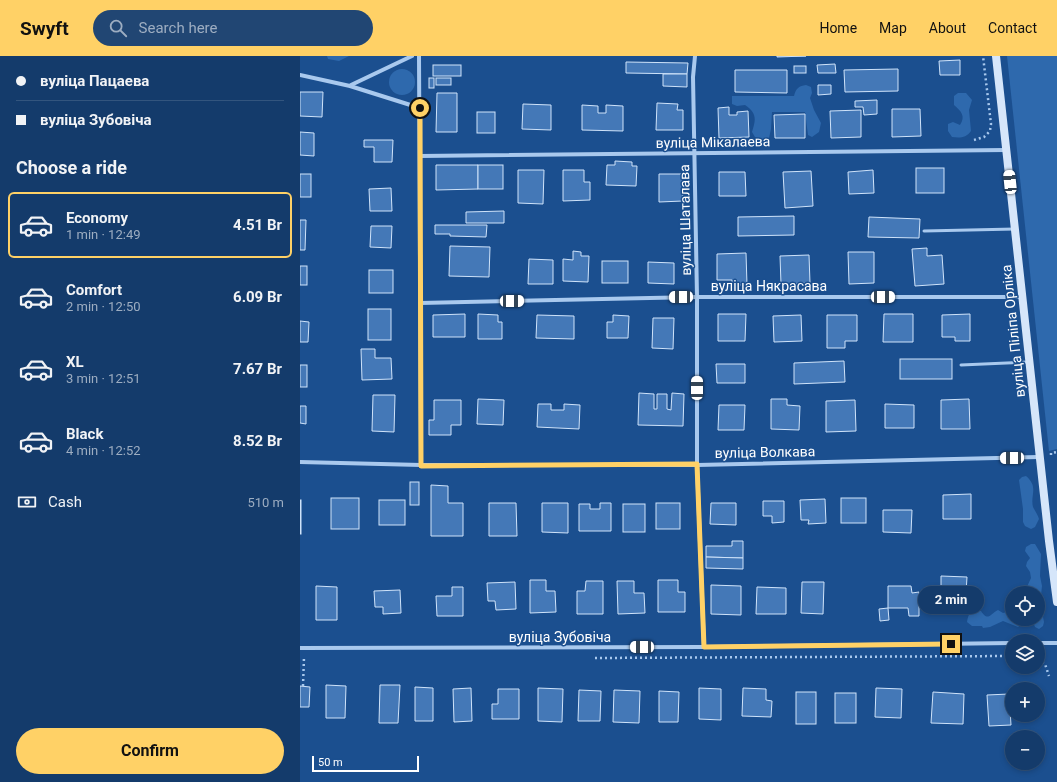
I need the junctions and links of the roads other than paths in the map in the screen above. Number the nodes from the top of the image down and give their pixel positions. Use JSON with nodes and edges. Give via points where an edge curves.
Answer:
{"nodes":[{"id":1,"x":412,"y":56,"type":"edge"},
{"id":2,"x":419,"y":56,"type":"edge"},
{"id":3,"x":695,"y":56,"type":"edge"},
{"id":4,"x":996,"y":56,"type":"edge"},
{"id":5,"x":300,"y":75,"type":"edge"},
{"id":6,"x":350,"y":86,"type":"junction"},
{"id":7,"x":420,"y":108,"type":"junction"},
{"id":8,"x":1007,"y":150,"type":"junction"},
{"id":9,"x":695,"y":154,"type":"junction"},
{"id":10,"x":420,"y":156,"type":"junction"},
{"id":11,"x":1015,"y":229,"type":"junction"},
{"id":12,"x":924,"y":232,"type":"dead end"},
{"id":13,"x":697,"y":297,"type":"junction"},
{"id":14,"x":1022,"y":297,"type":"junction"},
{"id":15,"x":420,"y":303,"type":"junction"},
{"id":16,"x":1029,"y":362,"type":"junction"},
{"id":17,"x":961,"y":365,"type":"dead end"},
{"id":18,"x":1039,"y":457,"type":"junction"},
{"id":19,"x":300,"y":462,"type":"edge"},
{"id":20,"x":697,"y":464,"type":"junction"},
{"id":21,"x":421,"y":466,"type":"junction"},
{"id":22,"x":1057,"y":602,"type":"edge"},
{"id":23,"x":1045,"y":643,"type":"edge"},
{"id":24,"x":1057,"y":643,"type":"edge"},
{"id":25,"x":1005,"y":644,"type":"edge"},
{"id":26,"x":704,"y":647,"type":"junction"},
{"id":27,"x":300,"y":648,"type":"edge"}],
"edges":[{"from":1,"to":6,"type":"street"},
{"from":2,"to":7,"type":"street"},
{"from":3,"to":9,"type":"street","name":"вуліца Шаталава"},
{"from":4,"to":8,"type":"street","name":"вуліца Піліпа Орліка"},
{"from":5,"to":6,"type":"street"},
{"from":6,"to":7,"type":"street"},
{"from":7,"to":10,"type":"street"},
{"from":8,"to":9,"type":"street","name":"вуліца Мікалаева"},
{"from":8,"to":11,"type":"street","name":"вуліца Піліпа Орліка"},
{"from":9,"to":10,"type":"street","name":"вуліца Мікалаева"},
{"from":9,"to":13,"type":"street","name":"вуліца Шаталава"},
{"from":10,"to":15,"type":"street"},
{"from":11,"to":12,"type":"lane"},
{"from":11,"to":14,"type":"street","name":"вуліца Піліпа Орліка"},
{"from":13,"to":14,"type":"street","name":"вуліца Някрасава"},
{"from":13,"to":15,"type":"street","name":"вуліца Някрасава"},
{"from":13,"to":20,"type":"street","name":"вуліца Шаталава"},
{"from":14,"to":16,"type":"street","name":"вуліца Піліпа Орліка"},
{"from":15,"to":21,"type":"street"},
{"from":16,"to":17,"type":"lane"},
{"from":16,"to":18,"type":"street","name":"вуліца Піліпа Орліка"},
{"from":18,"to":20,"type":"street","name":"вуліца Волкава"},
{"from":18,"to":22,"type":"street","name":"вуліца Піліпа Орліка"},
{"from":19,"to":21,"type":"street","name":"вуліца Волкава"},
{"from":20,"to":21,"type":"street","name":"вуліца Волкава"},
{"from":20,"to":26,"type":"street","name":"вуліца Шаталава"},
{"from":23,"to":24,"type":"street"},
{"from":25,"to":26,"type":"street","name":"вуліца Зубовіча"},
{"from":26,"to":27,"type":"street","name":"вуліца Зубовіча"}]}
